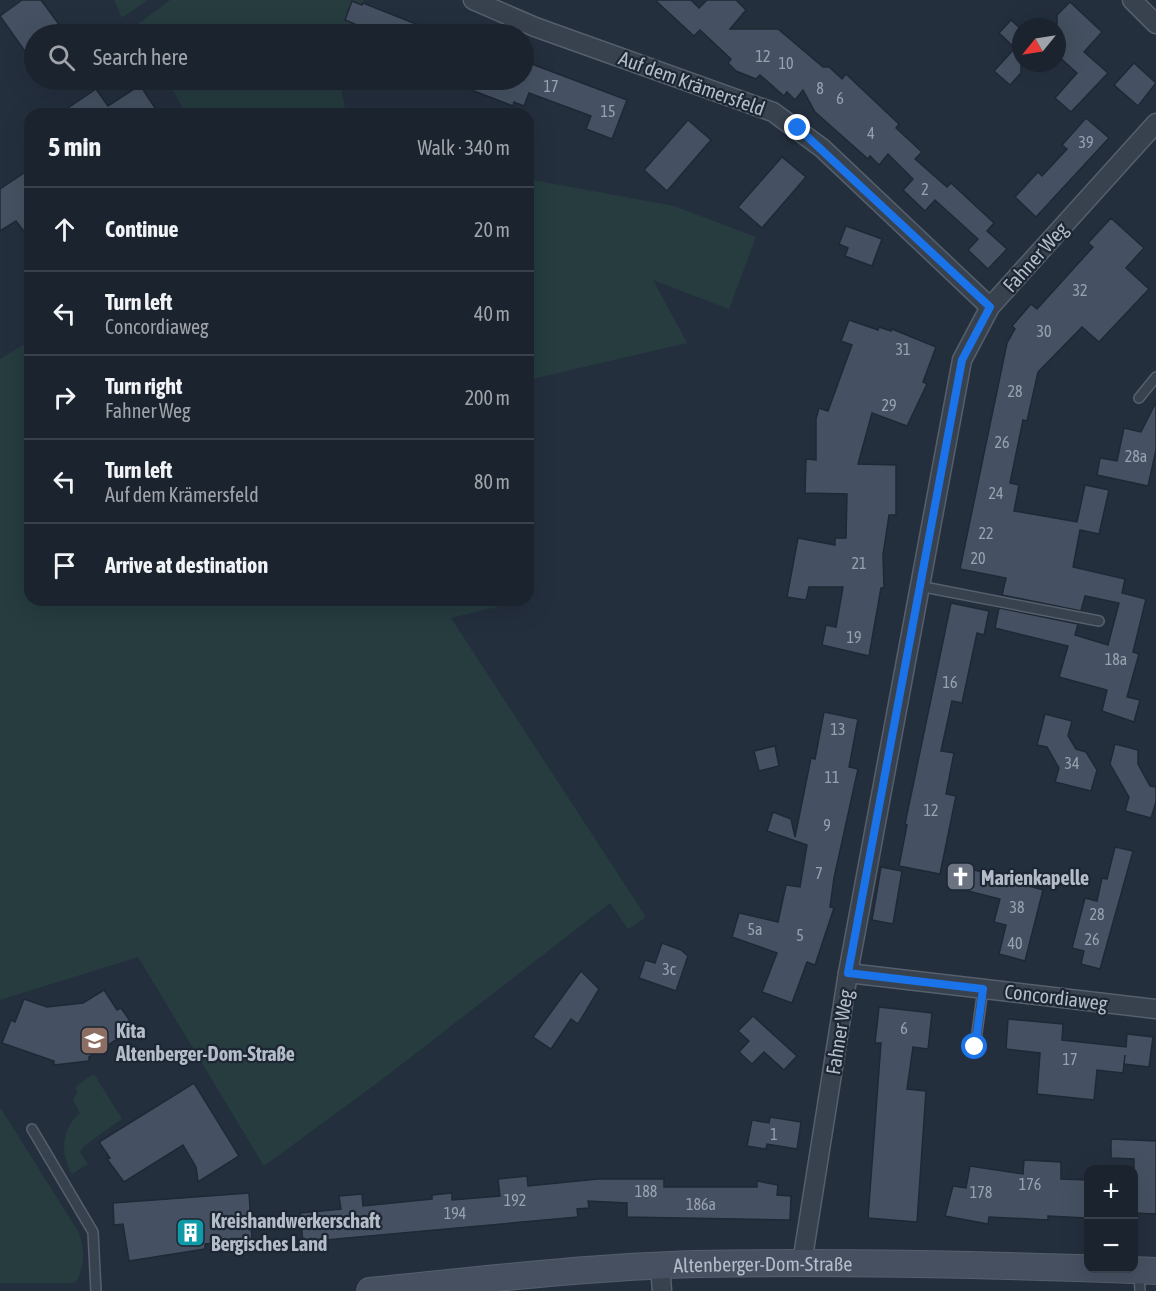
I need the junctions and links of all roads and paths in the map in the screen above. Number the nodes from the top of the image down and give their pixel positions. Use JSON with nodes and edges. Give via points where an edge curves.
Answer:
{"nodes":[{"id":1,"x":473,"y":0,"type":"edge"},
{"id":2,"x":1132,"y":0,"type":"edge"},
{"id":3,"x":528,"y":24,"type":"edge"},
{"id":4,"x":1156,"y":24,"type":"edge"},
{"id":5,"x":534,"y":27,"type":"edge"},
{"id":6,"x":1156,"y":123,"type":"edge"},
{"id":7,"x":990,"y":307,"type":"junction"},
{"id":8,"x":1156,"y":377,"type":"edge"},
{"id":9,"x":1139,"y":398,"type":"dead end"},
{"id":10,"x":920,"y":586,"type":"junction"},
{"id":11,"x":1099,"y":621,"type":"dead end"},
{"id":12,"x":848,"y":973,"type":"junction"},
{"id":13,"x":983,"y":989,"type":"junction"},
{"id":14,"x":1156,"y":1009,"type":"edge"},
{"id":15,"x":975,"y":1047,"type":"dead end"},
{"id":16,"x":32,"y":1129,"type":"dead end"},
{"id":17,"x":802,"y":1263,"type":"junction"},
{"id":18,"x":1145,"y":1277,"type":"edge"},
{"id":19,"x":661,"y":1279,"type":"edge"},
{"id":20,"x":96,"y":1291,"type":"edge"},
{"id":21,"x":370,"y":1291,"type":"edge"}],
"edges":[{"from":1,"to":3,"type":"street","name":"Auf dem Krämersfeld"},
{"from":2,"to":4,"type":"street"},
{"from":5,"to":7,"type":"street","name":"Auf dem Krämersfeld","via":[[773,112],[822,148]]},
{"from":6,"to":7,"type":"street","name":"Fahner Weg"},
{"from":7,"to":10,"type":"street","name":"Fahner Weg","via":[[962,360]]},
{"from":8,"to":9,"type":"lane"},
{"from":10,"to":11,"type":"lane"},
{"from":10,"to":12,"type":"street","name":"Fahner Weg"},
{"from":12,"to":13,"type":"street","name":"Concordiaweg"},
{"from":12,"to":17,"type":"street","name":"Fahner Weg"},
{"from":13,"to":14,"type":"street","name":"Concordiaweg"},
{"from":13,"to":15,"type":"lane"},
{"from":16,"to":20,"type":"lane","via":[[93,1233]]},
{"from":17,"to":18,"type":"main road","name":"Altenberger-Dom-Straße"},
{"from":17,"to":19,"type":"main road","name":"Altenberger-Dom-Straße"},
{"from":19,"to":21,"type":"main road","name":"Altenberger-Dom-Straße"}]}
